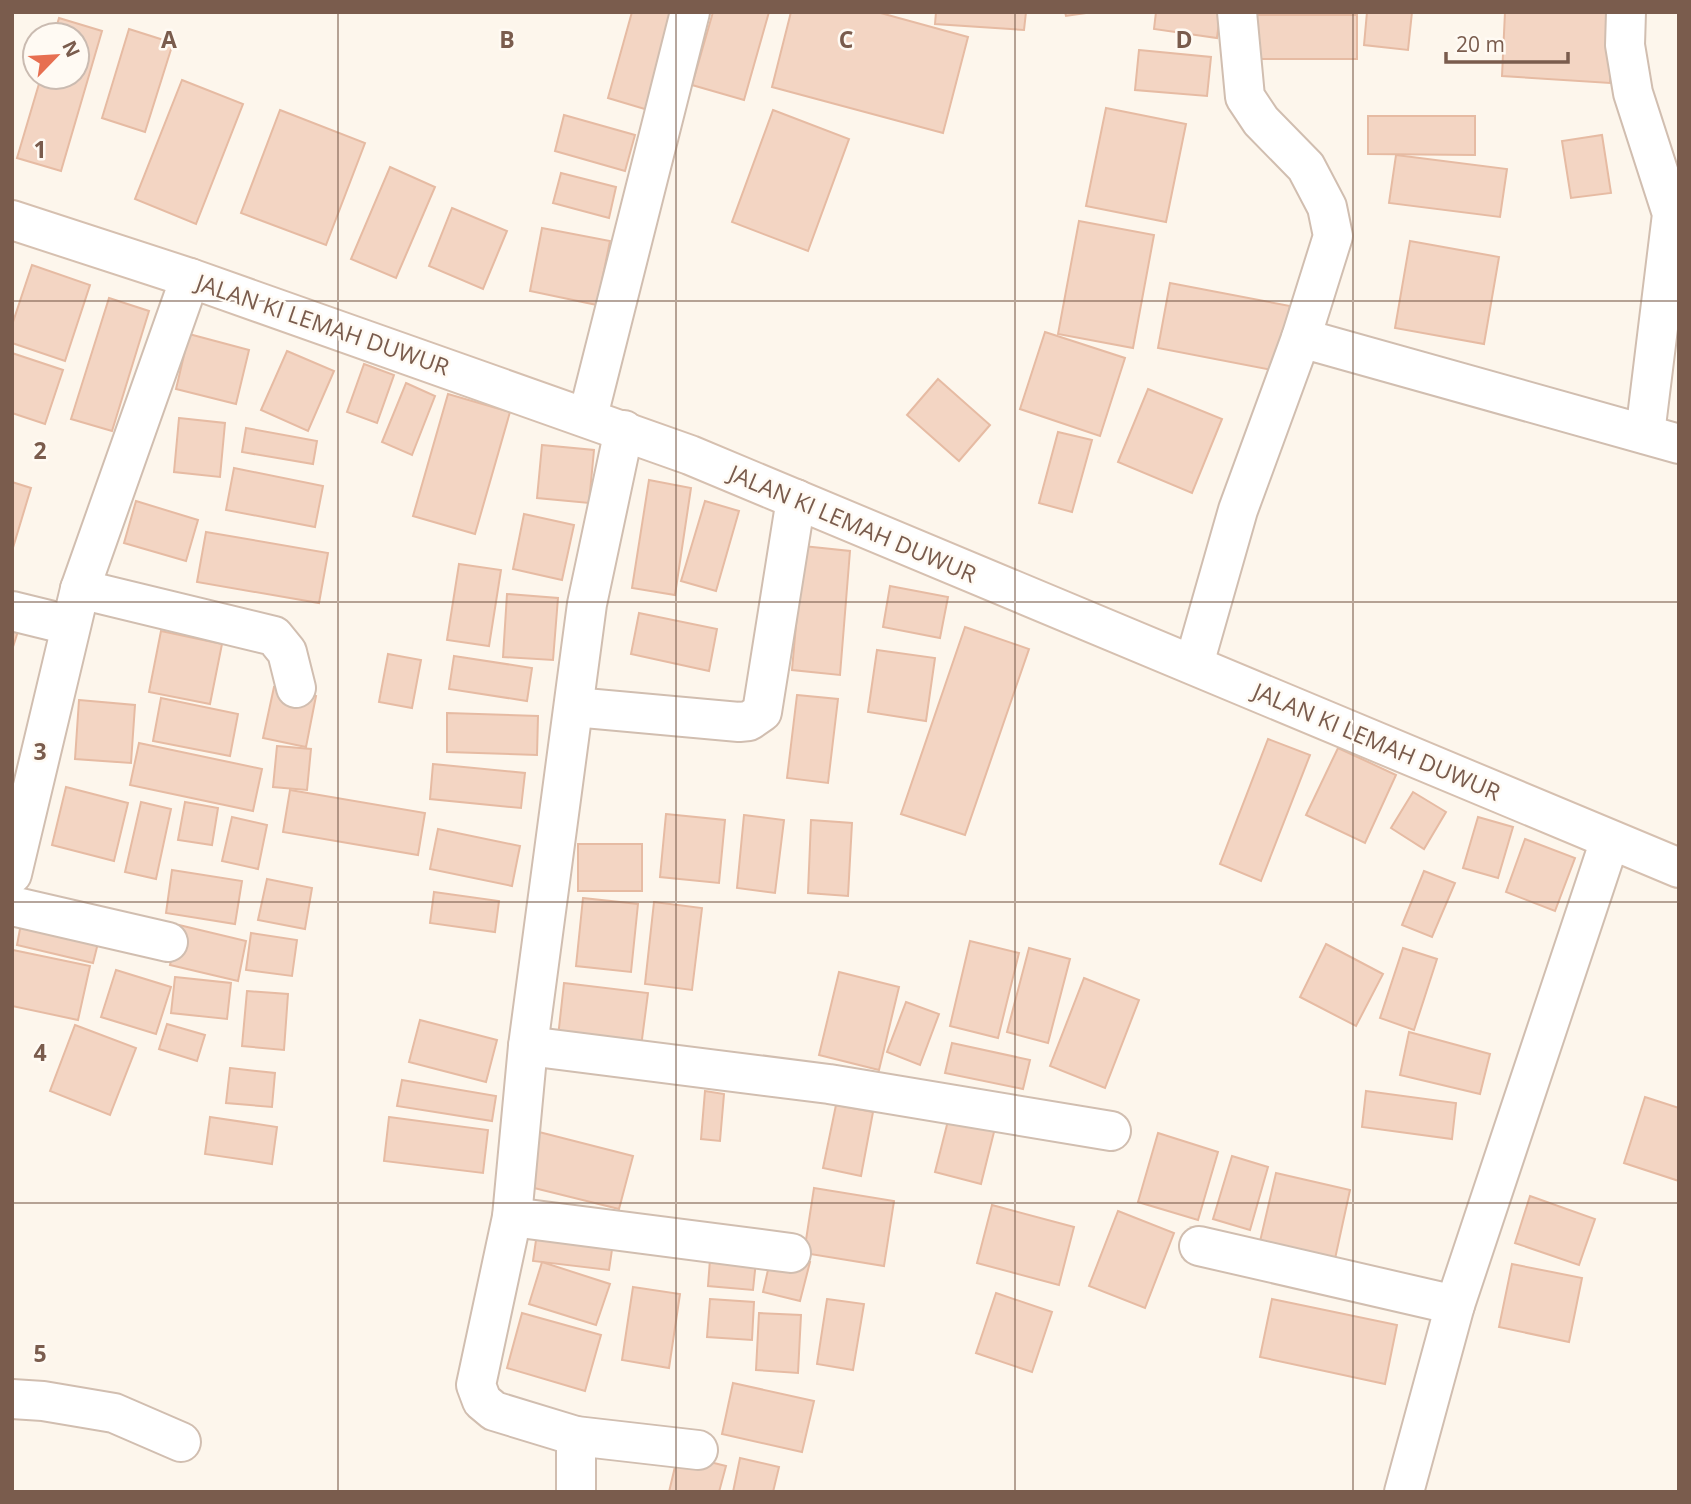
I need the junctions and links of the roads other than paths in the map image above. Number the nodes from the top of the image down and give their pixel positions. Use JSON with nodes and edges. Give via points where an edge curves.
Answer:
{"nodes":[{"id":1,"x":690,"y":12,"type":"edge"},
{"id":2,"x":1237,"y":12,"type":"edge"},
{"id":3,"x":1626,"y":12,"type":"edge"},
{"id":4,"x":12,"y":220,"type":"edge"},
{"id":5,"x":190,"y":278,"type":"junction"},
{"id":6,"x":1301,"y":338,"type":"junction"},
{"id":7,"x":588,"y":416,"type":"junction"},
{"id":8,"x":624,"y":430,"type":"junction"},
{"id":9,"x":1662,"y":439,"type":"edge"},
{"id":10,"x":796,"y":499,"type":"junction"},
{"id":11,"x":80,"y":589,"type":"junction"},
{"id":12,"x":12,"y":611,"type":"edge"},
{"id":13,"x":69,"y":625,"type":"junction"},
{"id":14,"x":1194,"y":664,"type":"junction"},
{"id":15,"x":296,"y":688,"type":"dead end"},
{"id":16,"x":574,"y":707,"type":"junction"},
{"id":17,"x":1610,"y":840,"type":"junction"},
{"id":18,"x":1679,"y":868,"type":"edge"},
{"id":19,"x":12,"y":874,"type":"edge"},
{"id":20,"x":12,"y":906,"type":"edge"},
{"id":21,"x":167,"y":942,"type":"dead end"},
{"id":22,"x":528,"y":1046,"type":"junction"},
{"id":23,"x":1111,"y":1131,"type":"dead end"},
{"id":24,"x":512,"y":1217,"type":"junction"},
{"id":25,"x":1199,"y":1246,"type":"dead end"},
{"id":26,"x":791,"y":1253,"type":"dead end"},
{"id":27,"x":1455,"y":1305,"type":"junction"},
{"id":28,"x":12,"y":1399,"type":"edge"},
{"id":29,"x":576,"y":1436,"type":"junction"},
{"id":30,"x":180,"y":1441,"type":"dead end"},
{"id":31,"x":698,"y":1450,"type":"dead end"},
{"id":32,"x":576,"y":1492,"type":"edge"},
{"id":33,"x":1404,"y":1492,"type":"edge"}],
"edges":[{"from":1,"to":7,"type":"street"},
{"from":2,"to":6,"type":"street","via":[[1245,97],[1261,121],[1306,167],[1327,207],[1333,236]]},
{"from":3,"to":9,"type":"street","via":[[1625,45],[1633,93],[1672,214]]},
{"from":4,"to":5,"type":"street","name":"JALAN KI LEMAH DUWUR"},
{"from":5,"to":7,"type":"street","name":"JALAN KI LEMAH DUWUR"},
{"from":5,"to":11,"type":"street"},
{"from":6,"to":9,"type":"street"},
{"from":6,"to":14,"type":"street","via":[[1238,510]]},
{"from":7,"to":8,"type":"street","name":"JALAN KI LEMAH DUWUR"},
{"from":8,"to":10,"type":"street","name":"JALAN KI LEMAH DUWUR"},
{"from":8,"to":16,"type":"street","via":[[587,604]]},
{"from":10,"to":14,"type":"street","name":"JALAN KI LEMAH DUWUR"},
{"from":10,"to":16,"type":"street","via":[[762,712],[757,717],[740,722]]},
{"from":11,"to":13,"type":"street"},
{"from":11,"to":15,"type":"street","via":[[274,636],[287,652]]},
{"from":12,"to":13,"type":"street"},
{"from":13,"to":19,"type":"street"},
{"from":14,"to":17,"type":"street","name":"JALAN KI LEMAH DUWUR"},
{"from":16,"to":22,"type":"street"},
{"from":17,"to":18,"type":"street","name":"JALAN KI LEMAH DUWUR"},
{"from":17,"to":27,"type":"street"},
{"from":20,"to":21,"type":"street"},
{"from":22,"to":23,"type":"street","via":[[829,1084]]},
{"from":22,"to":24,"type":"street"},
{"from":24,"to":26,"type":"street"},
{"from":24,"to":29,"type":"street","via":[[478,1393],[494,1411]]},
{"from":25,"to":27,"type":"street"},
{"from":27,"to":33,"type":"street"},
{"from":28,"to":30,"type":"street","via":[[114,1413]]},
{"from":29,"to":31,"type":"street"},
{"from":29,"to":32,"type":"street"}]}
